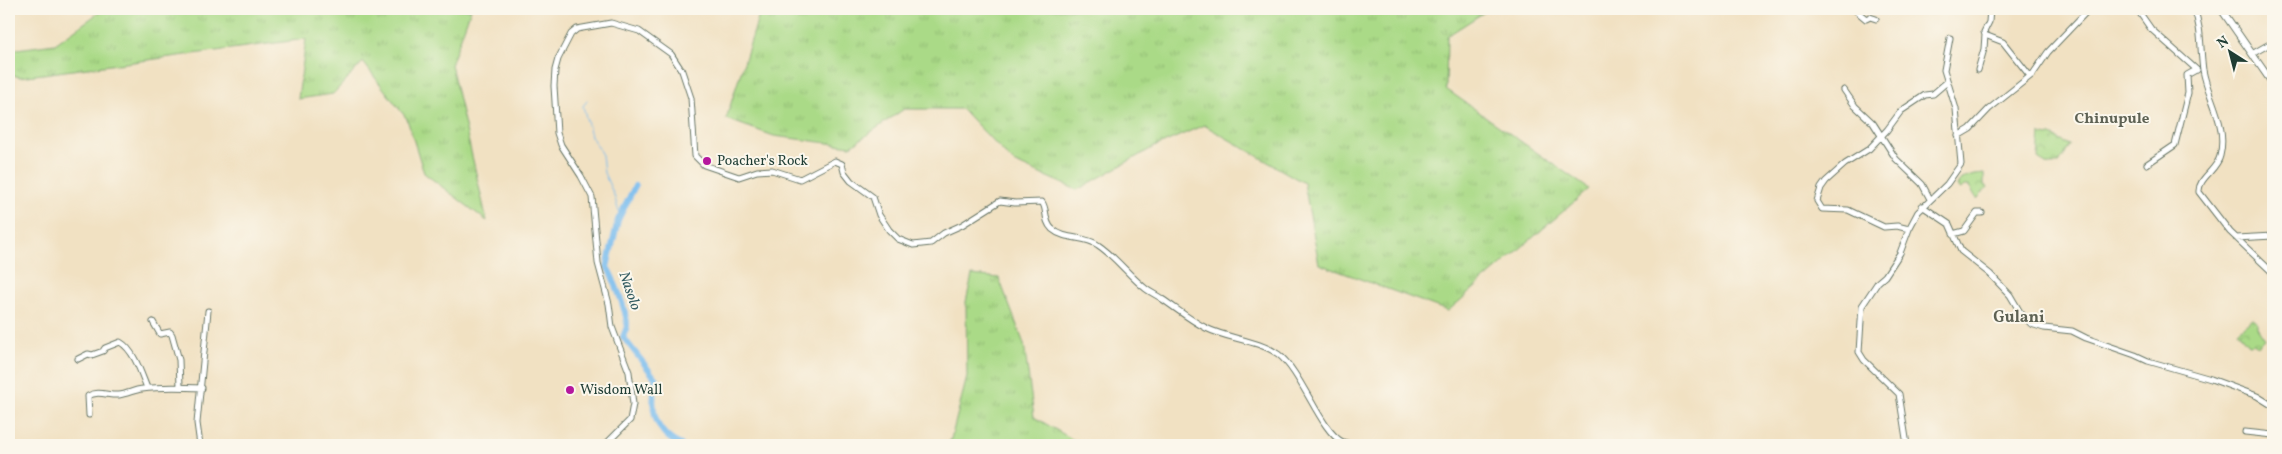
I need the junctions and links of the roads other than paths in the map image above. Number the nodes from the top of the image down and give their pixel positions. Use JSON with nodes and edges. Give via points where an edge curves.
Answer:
{"nodes":[{"id":1,"x":1854,"y":9,"type":"edge"},
{"id":2,"x":1990,"y":9,"type":"edge"},
{"id":3,"x":2089,"y":9,"type":"edge"},
{"id":4,"x":2137,"y":9,"type":"edge"},
{"id":5,"x":2194,"y":9,"type":"edge"},
{"id":6,"x":2221,"y":9,"type":"edge"},
{"id":7,"x":1876,"y":19,"type":"dead end"},
{"id":8,"x":1985,"y":35,"type":"junction"},
{"id":9,"x":1950,"y":38,"type":"dead end"},
{"id":10,"x":2273,"y":42,"type":"edge"},
{"id":11,"x":2252,"y":54,"type":"junction"},
{"id":12,"x":1978,"y":70,"type":"dead end"},
{"id":13,"x":2196,"y":70,"type":"junction"},
{"id":14,"x":2203,"y":71,"type":"junction"},
{"id":15,"x":2030,"y":76,"type":"junction"},
{"id":16,"x":1948,"y":82,"type":"junction"},
{"id":17,"x":2273,"y":84,"type":"edge"},
{"id":18,"x":1844,"y":90,"type":"dead end"},
{"id":19,"x":1881,"y":136,"type":"junction"},
{"id":20,"x":1958,"y":136,"type":"junction"},
{"id":21,"x":2147,"y":164,"type":"dead end"},
{"id":22,"x":1930,"y":199,"type":"junction"},
{"id":23,"x":1922,"y":206,"type":"junction"},
{"id":24,"x":1982,"y":213,"type":"dead end"},
{"id":25,"x":1909,"y":229,"type":"junction"},
{"id":26,"x":1953,"y":234,"type":"junction"},
{"id":27,"x":2273,"y":236,"type":"edge"},
{"id":28,"x":2236,"y":238,"type":"junction"},
{"id":29,"x":2273,"y":273,"type":"edge"},
{"id":30,"x":208,"y":311,"type":"dead end"},
{"id":31,"x":153,"y":322,"type":"dead end"},
{"id":32,"x":78,"y":359,"type":"dead end"},
{"id":33,"x":180,"y":386,"type":"junction"},
{"id":34,"x":147,"y":388,"type":"junction"},
{"id":35,"x":202,"y":388,"type":"junction"},
{"id":36,"x":2273,"y":406,"type":"edge"},
{"id":37,"x":89,"y":415,"type":"dead end"},
{"id":38,"x":2245,"y":432,"type":"dead end"},
{"id":39,"x":2273,"y":435,"type":"edge"},
{"id":40,"x":200,"y":445,"type":"edge"},
{"id":41,"x":605,"y":445,"type":"edge"},
{"id":42,"x":1373,"y":445,"type":"edge"},
{"id":43,"x":1907,"y":445,"type":"edge"}],
"edges":[{"from":1,"to":7,"type":"street","via":[[1866,19]]},
{"from":2,"to":8,"type":"street"},
{"from":3,"to":15,"type":"street"},
{"from":4,"to":13,"type":"street","via":[[2151,29]]},
{"from":5,"to":14,"type":"street","via":[[2200,28]]},
{"from":6,"to":11,"type":"main road"},
{"from":8,"to":12,"type":"street"},
{"from":8,"to":15,"type":"street","via":[[2003,42]]},
{"from":9,"to":16,"type":"street","via":[[1944,70]]},
{"from":10,"to":11,"type":"street"},
{"from":11,"to":17,"type":"main road"},
{"from":13,"to":14,"type":"street"},
{"from":13,"to":21,"type":"street","via":[[2187,74],[2188,92],[2176,145]]},
{"from":14,"to":28,"type":"street","via":[[2217,112],[2222,145],[2219,160],[2201,183],[2199,192]]},
{"from":15,"to":20,"type":"street"},
{"from":16,"to":19,"type":"street","via":[[1901,111]]},
{"from":16,"to":20,"type":"street","via":[[1956,109]]},
{"from":18,"to":19,"type":"street"},
{"from":19,"to":22,"type":"street","via":[[1896,159],[1922,184]]},
{"from":19,"to":25,"type":"street","via":[[1826,181],[1817,203],[1822,209],[1848,210],[1884,227]]},
{"from":20,"to":22,"type":"street","via":[[1962,158],[1959,167],[1947,184]]},
{"from":22,"to":23,"type":"street"},
{"from":23,"to":25,"type":"street"},
{"from":23,"to":26,"type":"street","via":[[1948,223]]},
{"from":24,"to":26,"type":"street","via":[[1974,217],[1964,231]]},
{"from":25,"to":43,"type":"street","via":[[1898,257],[1862,306],[1859,352],[1899,394]]},
{"from":26,"to":36,"type":"street","via":[[1963,254],[1990,274],[2023,315],[2037,327],[2072,331],[2150,362],[2257,396]]},
{"from":27,"to":28,"type":"street"},
{"from":28,"to":29,"type":"street"},
{"from":30,"to":35,"type":"street"},
{"from":31,"to":33,"type":"street","via":[[160,334],[170,332],[172,335],[179,360]]},
{"from":32,"to":34,"type":"street","via":[[120,342],[128,349]]},
{"from":33,"to":34,"type":"street"},
{"from":33,"to":35,"type":"street"},
{"from":34,"to":37,"type":"street","via":[[120,395],[91,394],[88,396]]},
{"from":35,"to":40,"type":"street","via":[[197,423]]},
{"from":38,"to":39,"type":"street"},
{"from":41,"to":42,"type":"street","via":[[631,417],[631,382],[612,328],[598,263],[590,193],[559,140],[554,86],[558,59],[571,34],[611,23],[638,31],[664,47],[677,61],[691,98],[695,156],[704,165],[739,177],[765,170],[800,178],[839,162],[851,181],[874,197],[879,215],[889,230],[905,243],[919,246],[931,243],[996,202],[1042,202],[1046,220],[1052,228],[1066,237],[1099,245],[1145,288],[1181,313],[1217,333],[1278,354],[1300,379],[1335,436],[1346,443]]}]}
